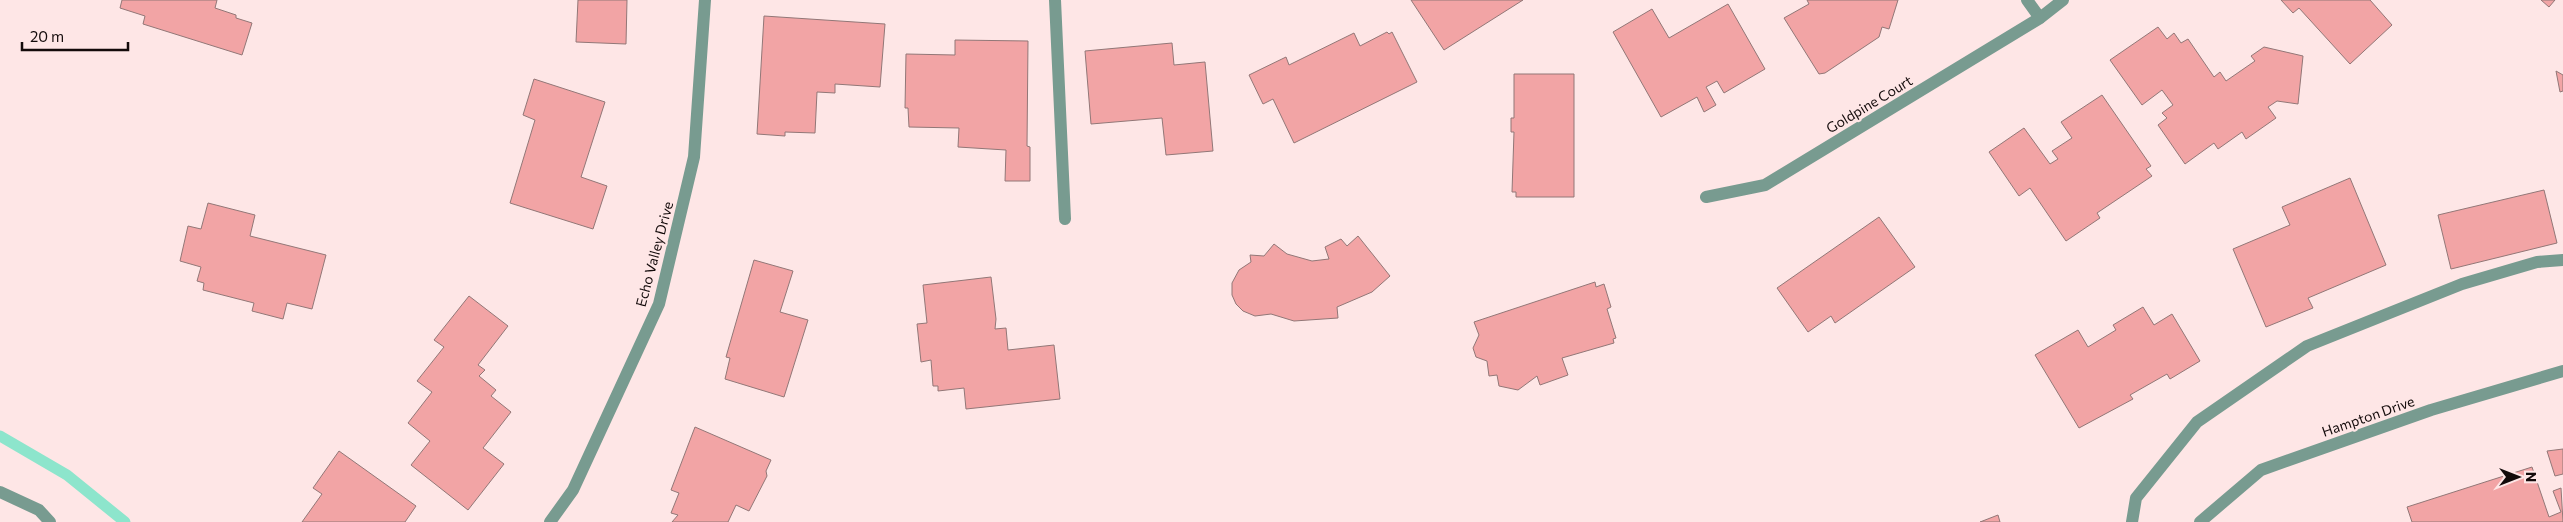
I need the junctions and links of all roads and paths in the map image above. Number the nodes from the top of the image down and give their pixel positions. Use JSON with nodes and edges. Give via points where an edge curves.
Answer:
{"nodes":[{"id":1,"x":705,"y":0,"type":"edge"},
{"id":2,"x":1054,"y":0,"type":"edge"},
{"id":3,"x":2027,"y":0,"type":"edge"},
{"id":4,"x":2064,"y":0,"type":"edge"},
{"id":5,"x":2040,"y":18,"type":"junction"},
{"id":6,"x":1706,"y":197,"type":"dead end"},
{"id":7,"x":1065,"y":219,"type":"dead end"},
{"id":8,"x":2563,"y":260,"type":"edge"},
{"id":9,"x":2563,"y":371,"type":"edge"},
{"id":10,"x":0,"y":492,"type":"edge"},
{"id":11,"x":50,"y":522,"type":"edge"},
{"id":12,"x":550,"y":522,"type":"edge"},
{"id":13,"x":2132,"y":522,"type":"edge"},
{"id":14,"x":2200,"y":522,"type":"edge"}],
"edges":[{"from":1,"to":12,"type":"street","name":"Echo Valley Drive","via":[[694,157],[659,304],[573,490]]},
{"from":2,"to":7,"type":"street"},
{"from":3,"to":5,"type":"street"},
{"from":4,"to":5,"type":"street","name":"Goldpine Court"},
{"from":5,"to":6,"type":"street","name":"Goldpine Court","via":[[1766,185]]},
{"from":8,"to":13,"type":"street","via":[[2537,262],[2462,284],[2307,346],[2197,422],[2136,498]]},
{"from":9,"to":14,"type":"street","name":"Hampton Drive","via":[[2431,410],[2261,470]]},
{"from":10,"to":11,"type":"street","via":[[39,510]]}]}
